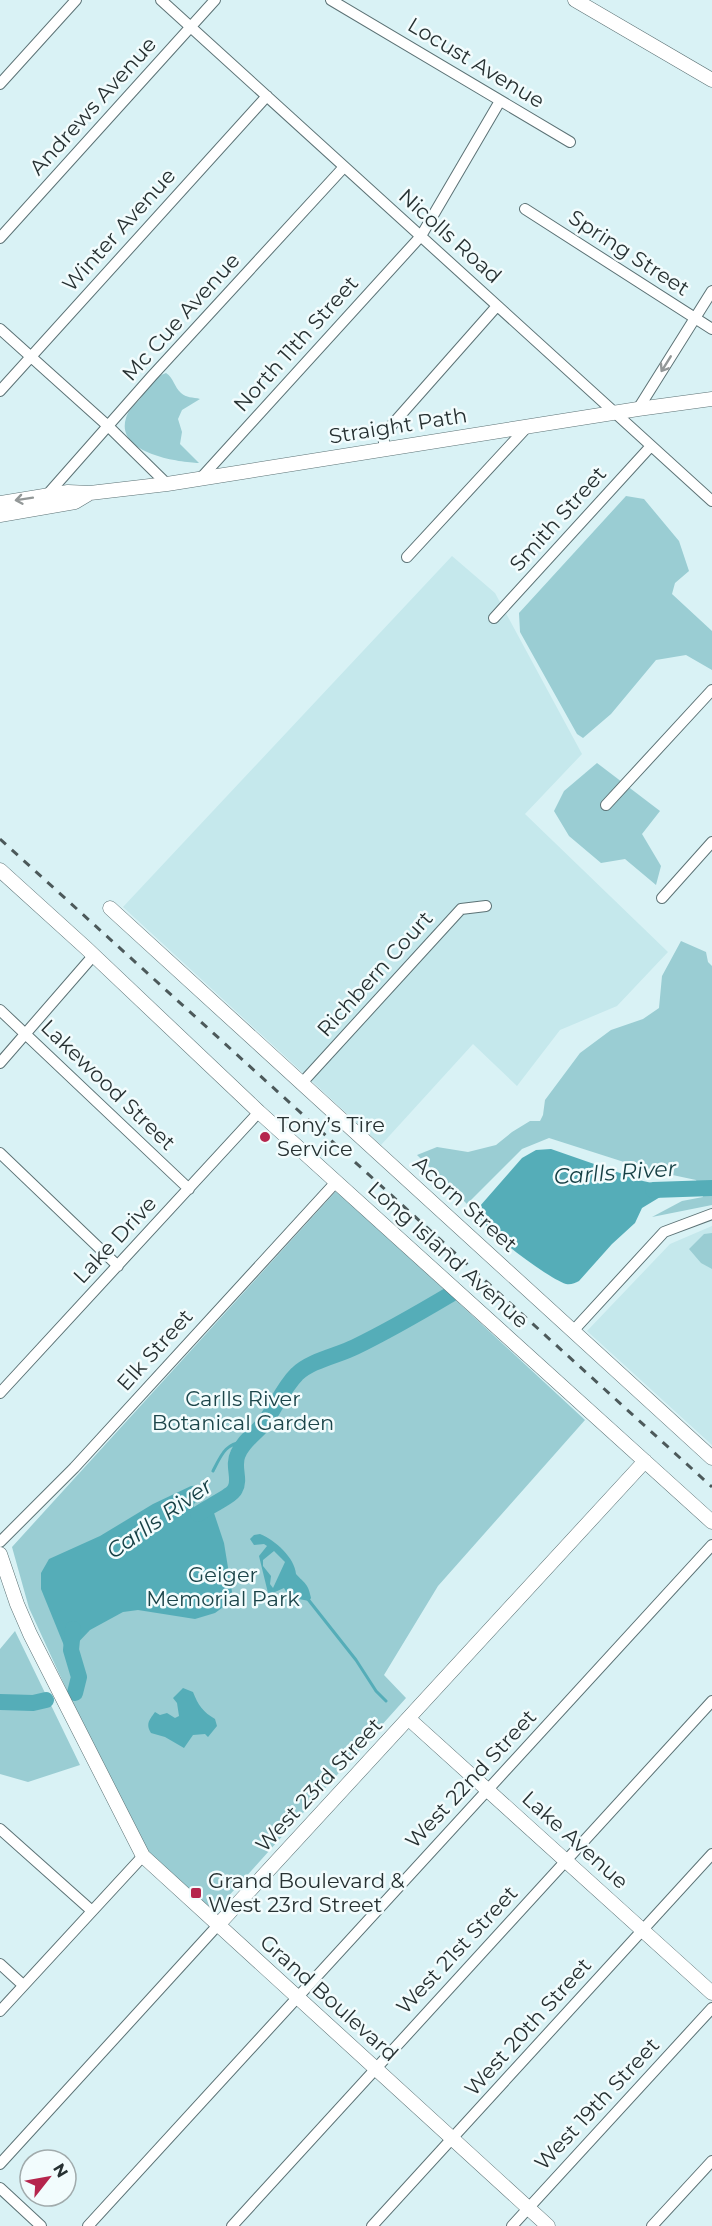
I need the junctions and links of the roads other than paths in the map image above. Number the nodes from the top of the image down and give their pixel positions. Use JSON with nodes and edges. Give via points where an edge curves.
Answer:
{"nodes":[{"id":1,"x":76,"y":0,"type":"edge"},
{"id":2,"x":161,"y":0,"type":"edge"},
{"id":3,"x":215,"y":0,"type":"edge"},
{"id":4,"x":331,"y":0,"type":"edge"},
{"id":5,"x":575,"y":0,"type":"edge"},
{"id":6,"x":592,"y":4,"type":"edge"},
{"id":7,"x":191,"y":28,"type":"junction"},
{"id":8,"x":712,"y":80,"type":"edge"},
{"id":9,"x":0,"y":84,"type":"edge"},
{"id":10,"x":267,"y":96,"type":"junction"},
{"id":11,"x":500,"y":101,"type":"junction"},
{"id":12,"x":570,"y":142,"type":"dead end"},
{"id":13,"x":344,"y":167,"type":"junction"},
{"id":14,"x":525,"y":209,"type":"dead end"},
{"id":15,"x":421,"y":236,"type":"junction"},
{"id":16,"x":0,"y":238,"type":"edge"},
{"id":17,"x":712,"y":291,"type":"edge"},
{"id":18,"x":497,"y":306,"type":"junction"},
{"id":19,"x":694,"y":318,"type":"junction"},
{"id":20,"x":0,"y":329,"type":"edge"},
{"id":21,"x":712,"y":329,"type":"edge"},
{"id":22,"x":30,"y":357,"type":"junction"},
{"id":23,"x":0,"y":391,"type":"edge"},
{"id":24,"x":712,"y":399,"type":"edge"},
{"id":25,"x":638,"y":409,"type":"junction"},
{"id":26,"x":615,"y":413,"type":"junction"},
{"id":27,"x":108,"y":426,"type":"junction"},
{"id":28,"x":528,"y":426,"type":"junction"},
{"id":29,"x":651,"y":446,"type":"junction"},
{"id":30,"x":385,"y":449,"type":"junction"},
{"id":31,"x":201,"y":478,"type":"junction"},
{"id":32,"x":167,"y":484,"type":"junction"},
{"id":33,"x":90,"y":493,"type":"junction"},
{"id":34,"x":47,"y":495,"type":"junction"},
{"id":35,"x":712,"y":501,"type":"edge"},
{"id":36,"x":0,"y":503,"type":"edge"},
{"id":37,"x":0,"y":515,"type":"edge"},
{"id":38,"x":407,"y":557,"type":"dead end"},
{"id":39,"x":494,"y":618,"type":"dead end"},
{"id":40,"x":712,"y":690,"type":"edge"},
{"id":41,"x":606,"y":805,"type":"dead end"},
{"id":42,"x":712,"y":842,"type":"edge"},
{"id":43,"x":0,"y":870,"type":"edge"},
{"id":44,"x":662,"y":897,"type":"dead end"},
{"id":45,"x":486,"y":906,"type":"dead end"},
{"id":46,"x":110,"y":908,"type":"dead end"},
{"id":47,"x":93,"y":956,"type":"junction"},
{"id":48,"x":0,"y":1010,"type":"edge"},
{"id":49,"x":26,"y":1034,"type":"junction"},
{"id":50,"x":0,"y":1064,"type":"edge"},
{"id":51,"x":301,"y":1084,"type":"junction"},
{"id":52,"x":259,"y":1112,"type":"junction"},
{"id":53,"x":0,"y":1153,"type":"edge"},
{"id":54,"x":336,"y":1182,"type":"junction"},
{"id":55,"x":189,"y":1189,"type":"junction"},
{"id":56,"x":712,"y":1214,"type":"edge"},
{"id":57,"x":118,"y":1266,"type":"junction"},
{"id":58,"x":573,"y":1331,"type":"junction"},
{"id":59,"x":0,"y":1393,"type":"edge"},
{"id":60,"x":712,"y":1458,"type":"edge"},
{"id":61,"x":645,"y":1461,"type":"junction"},
{"id":62,"x":712,"y":1522,"type":"edge"},
{"id":63,"x":0,"y":1542,"type":"edge"},
{"id":64,"x":712,"y":1545,"type":"edge"},
{"id":65,"x":0,"y":1554,"type":"edge"},
{"id":66,"x":712,"y":1701,"type":"edge"},
{"id":67,"x":409,"y":1719,"type":"junction"},
{"id":68,"x":488,"y":1790,"type":"junction"},
{"id":69,"x":0,"y":1829,"type":"edge"},
{"id":70,"x":712,"y":1854,"type":"edge"},
{"id":71,"x":143,"y":1856,"type":"junction"},
{"id":72,"x":566,"y":1861,"type":"junction"},
{"id":73,"x":92,"y":1911,"type":"junction"},
{"id":74,"x":218,"y":1925,"type":"junction"},
{"id":75,"x":642,"y":1930,"type":"junction"},
{"id":76,"x":0,"y":1964,"type":"edge"},
{"id":77,"x":23,"y":1985,"type":"junction"},
{"id":78,"x":712,"y":1993,"type":"edge"},
{"id":79,"x":297,"y":1998,"type":"junction"},
{"id":80,"x":712,"y":2008,"type":"edge"},
{"id":81,"x":0,"y":2011,"type":"edge"},
{"id":82,"x":375,"y":2068,"type":"junction"},
{"id":83,"x":452,"y":2139,"type":"junction"},
{"id":84,"x":712,"y":2161,"type":"edge"},
{"id":85,"x":0,"y":2164,"type":"edge"},
{"id":86,"x":0,"y":2188,"type":"edge"},
{"id":87,"x":529,"y":2208,"type":"junction"},
{"id":88,"x":41,"y":2226,"type":"edge"},
{"id":89,"x":88,"y":2226,"type":"edge"},
{"id":90,"x":232,"y":2226,"type":"edge"},
{"id":91,"x":372,"y":2226,"type":"edge"},
{"id":92,"x":512,"y":2226,"type":"edge"},
{"id":93,"x":548,"y":2226,"type":"edge"},
{"id":94,"x":652,"y":2226,"type":"edge"}],
"edges":[{"from":1,"to":9,"type":"street"},
{"from":2,"to":7,"type":"street","name":"Nicolls Road"},
{"from":3,"to":7,"type":"street","name":"Andrews Avenue"},
{"from":4,"to":11,"type":"street","name":"Locust Avenue"},
{"from":5,"to":6,"type":"street"},
{"from":6,"to":8,"type":"street"},
{"from":7,"to":10,"type":"street","name":"Nicolls Road"},
{"from":7,"to":16,"type":"street","name":"Andrews Avenue"},
{"from":10,"to":13,"type":"street","name":"Nicolls Road"},
{"from":10,"to":22,"type":"street","name":"Winter Avenue"},
{"from":11,"to":12,"type":"street","name":"Locust Avenue"},
{"from":11,"to":15,"type":"street","name":"North 11th Street"},
{"from":13,"to":15,"type":"street","name":"Nicolls Road"},
{"from":13,"to":27,"type":"street","name":"Mc Cue Avenue"},
{"from":14,"to":19,"type":"street","name":"Spring Street"},
{"from":15,"to":18,"type":"street","name":"Nicolls Road"},
{"from":15,"to":31,"type":"street","name":"North 11th Street"},
{"from":17,"to":19,"type":"street"},
{"from":18,"to":26,"type":"street","name":"Nicolls Road"},
{"from":18,"to":30,"type":"street","via":[[383,435]]},
{"from":19,"to":21,"type":"street","name":"Spring Street"},
{"from":19,"to":25,"type":"street","one_way":true},
{"from":20,"to":22,"type":"street"},
{"from":22,"to":23,"type":"street","name":"Winter Avenue"},
{"from":22,"to":27,"type":"street"},
{"from":24,"to":25,"type":"street","name":"Straight Path"},
{"from":25,"to":26,"type":"street","name":"Straight Path"},
{"from":26,"to":28,"type":"street","name":"Straight Path"},
{"from":26,"to":29,"type":"street","name":"Nicolls Road"},
{"from":27,"to":32,"type":"street"},
{"from":27,"to":34,"type":"street","name":"Mc Cue Avenue"},
{"from":28,"to":30,"type":"street","name":"Straight Path"},
{"from":28,"to":38,"type":"street"},
{"from":29,"to":35,"type":"street","name":"Nicolls Road"},
{"from":29,"to":39,"type":"street","name":"Smith Street"},
{"from":30,"to":31,"type":"street","name":"Straight Path"},
{"from":31,"to":32,"type":"street","name":"Straight Path"},
{"from":32,"to":33,"type":"street","name":"Straight Path"},
{"from":33,"to":34,"type":"street","name":"Straight Path"},
{"from":33,"to":37,"type":"street","name":"Straight Path","via":[[75,502]]},
{"from":34,"to":36,"type":"street","name":"Straight Path","one_way":true},
{"from":40,"to":41,"type":"street"},
{"from":42,"to":44,"type":"street"},
{"from":43,"to":47,"type":"street","name":"Long Island Avenue"},
{"from":45,"to":51,"type":"street","name":"Richbern Court","via":[[461,909]]},
{"from":46,"to":51,"type":"street","name":"Acorn Street"},
{"from":47,"to":49,"type":"street"},
{"from":47,"to":52,"type":"street","name":"Long Island Avenue"},
{"from":48,"to":49,"type":"street","name":"Lakewood Street"},
{"from":49,"to":50,"type":"street"},
{"from":49,"to":55,"type":"street","name":"Lakewood Street"},
{"from":51,"to":58,"type":"street","name":"Acorn Street"},
{"from":52,"to":54,"type":"street","name":"Long Island Avenue"},
{"from":52,"to":55,"type":"street","name":"Lake Drive"},
{"from":53,"to":57,"type":"street"},
{"from":54,"to":61,"type":"street","name":"Long Island Avenue"},
{"from":54,"to":63,"type":"street","name":"Elk Street","via":[[74,1468]]},
{"from":55,"to":57,"type":"street","name":"Lake Drive"},
{"from":56,"to":58,"type":"street","via":[[664,1232]]},
{"from":57,"to":59,"type":"street","name":"Lake Drive"},
{"from":58,"to":60,"type":"street","name":"Acorn Street"},
{"from":61,"to":62,"type":"street","name":"Long Island Avenue"},
{"from":61,"to":67,"type":"street","name":"West 23rd Street"},
{"from":64,"to":68,"type":"street","name":"West 22nd Street"},
{"from":65,"to":71,"type":"street","name":"Grand Boulevard","via":[[30,1634]]},
{"from":66,"to":72,"type":"street","name":"West 21st Street"},
{"from":67,"to":68,"type":"street","name":"Lake Avenue"},
{"from":67,"to":74,"type":"street","name":"West 23rd Street"},
{"from":68,"to":72,"type":"street","name":"Lake Avenue"},
{"from":68,"to":79,"type":"street","name":"West 22nd Street"},
{"from":69,"to":73,"type":"street"},
{"from":70,"to":75,"type":"street","name":"West 20th Street"},
{"from":71,"to":73,"type":"street"},
{"from":71,"to":74,"type":"street","name":"Grand Boulevard"},
{"from":72,"to":75,"type":"street","name":"Lake Avenue"},
{"from":72,"to":82,"type":"street","name":"West 21st Street"},
{"from":73,"to":77,"type":"street"},
{"from":74,"to":79,"type":"street","name":"Grand Boulevard"},
{"from":74,"to":85,"type":"street","name":"West 23rd Street"},
{"from":75,"to":78,"type":"street","name":"Lake Avenue"},
{"from":75,"to":83,"type":"street","name":"West 20th Street"},
{"from":76,"to":77,"type":"street"},
{"from":77,"to":81,"type":"street"},
{"from":79,"to":82,"type":"street","name":"Grand Boulevard"},
{"from":79,"to":89,"type":"street","name":"West 22nd Street"},
{"from":80,"to":87,"type":"street","name":"West 19th Street"},
{"from":82,"to":83,"type":"street","name":"Grand Boulevard"},
{"from":82,"to":90,"type":"street","name":"West 21st Street"},
{"from":83,"to":87,"type":"street","name":"Grand Boulevard"},
{"from":83,"to":91,"type":"street","name":"West 20th Street"},
{"from":84,"to":94,"type":"street"},
{"from":86,"to":88,"type":"street"},
{"from":87,"to":92,"type":"street","name":"West 19th Street"},
{"from":87,"to":93,"type":"street","name":"Grand Boulevard"}]}
